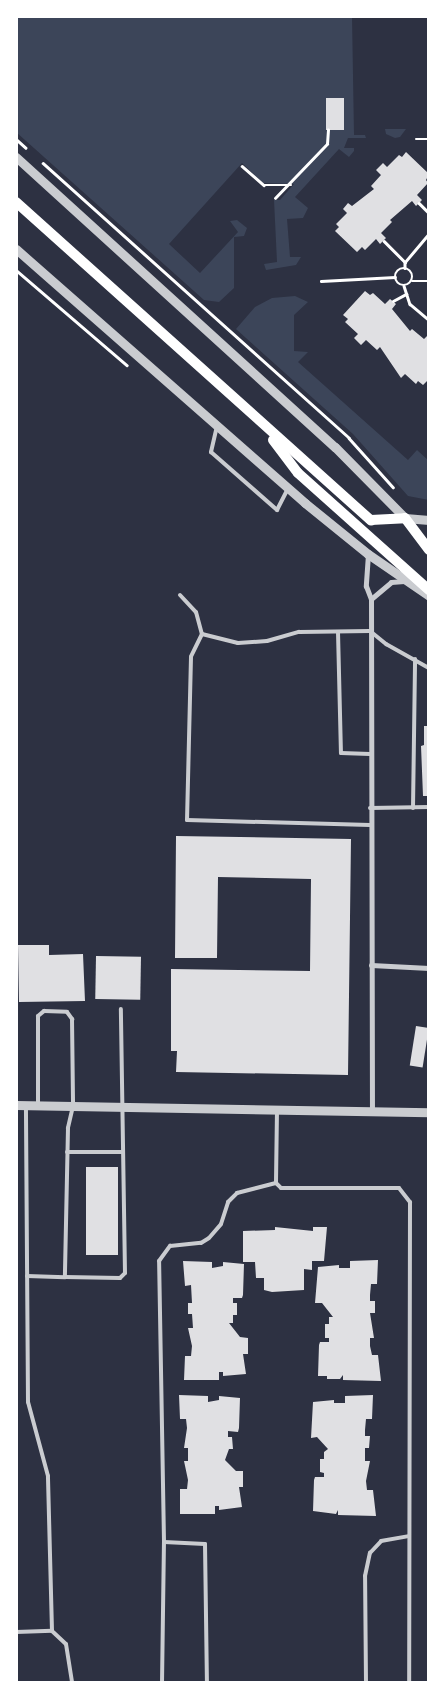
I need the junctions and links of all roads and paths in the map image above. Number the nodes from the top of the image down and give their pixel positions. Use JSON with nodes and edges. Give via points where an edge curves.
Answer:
{"nodes":[{"id":1,"x":328,"y":130,"type":"dead end"},
{"id":2,"x":16,"y":139,"type":"edge"},
{"id":3,"x":416,"y":139,"type":"dead end"},
{"id":4,"x":429,"y":139,"type":"edge"},
{"id":5,"x":31,"y":152,"type":"dead end"},
{"id":6,"x":17,"y":158,"type":"edge"},
{"id":7,"x":38,"y":159,"type":"dead end"},
{"id":8,"x":242,"y":166,"type":"dead end"},
{"id":9,"x":291,"y":185,"type":"junction"},
{"id":10,"x":276,"y":198,"type":"dead end"},
{"id":11,"x":16,"y":202,"type":"edge"},
{"id":12,"x":419,"y":203,"type":"dead end"},
{"id":13,"x":429,"y":213,"type":"edge"},
{"id":14,"x":429,"y":233,"type":"edge"},
{"id":15,"x":384,"y":241,"type":"dead end"},
{"id":16,"x":16,"y":249,"type":"edge"},
{"id":17,"x":405,"y":262,"type":"junction"},
{"id":18,"x":405,"y":268,"type":"junction"},
{"id":19,"x":395,"y":277,"type":"junction"},
{"id":20,"x":321,"y":281,"type":"dead end"},
{"id":21,"x":412,"y":281,"type":"junction"},
{"id":22,"x":429,"y":281,"type":"edge"},
{"id":23,"x":404,"y":286,"type":"junction"},
{"id":24,"x":406,"y":294,"type":"junction"},
{"id":25,"x":393,"y":301,"type":"dead end"},
{"id":26,"x":429,"y":320,"type":"edge"},
{"id":27,"x":261,"y":423,"type":"junction"},
{"id":28,"x":218,"y":424,"type":"junction"},
{"id":29,"x":288,"y":488,"type":"junction"},
{"id":30,"x":395,"y":489,"type":"dead end"},
{"id":31,"x":405,"y":518,"type":"junction"},
{"id":32,"x":429,"y":520,"type":"edge"},
{"id":33,"x":429,"y":550,"type":"edge"},
{"id":34,"x":368,"y":554,"type":"junction"},
{"id":35,"x":407,"y":581,"type":"junction"},
{"id":36,"x":429,"y":590,"type":"edge"},
{"id":37,"x":180,"y":595,"type":"dead end"},
{"id":38,"x":429,"y":596,"type":"edge"},
{"id":39,"x":372,"y":599,"type":"junction"},
{"id":40,"x":370,"y":631,"type":"junction"},
{"id":41,"x":338,"y":632,"type":"junction"},
{"id":42,"x":202,"y":634,"type":"junction"},
{"id":43,"x":415,"y":659,"type":"junction"},
{"id":44,"x":429,"y":668,"type":"edge"},
{"id":45,"x":370,"y":754,"type":"junction"},
{"id":46,"x":370,"y":808,"type":"junction"},
{"id":47,"x":413,"y":808,"type":"junction"},
{"id":48,"x":429,"y":808,"type":"edge"},
{"id":49,"x":370,"y":825,"type":"junction"},
{"id":50,"x":371,"y":965,"type":"junction"},
{"id":51,"x":429,"y":968,"type":"edge"},
{"id":52,"x":121,"y":1010,"type":"dead end"},
{"id":53,"x":16,"y":1105,"type":"edge"},
{"id":54,"x":26,"y":1105,"type":"junction"},
{"id":55,"x":38,"y":1105,"type":"junction"},
{"id":56,"x":72,"y":1106,"type":"junction"},
{"id":57,"x":122,"y":1107,"type":"junction"},
{"id":58,"x":277,"y":1110,"type":"junction"},
{"id":59,"x":372,"y":1112,"type":"junction"},
{"id":60,"x":429,"y":1112,"type":"edge"},
{"id":61,"x":67,"y":1152,"type":"junction"},
{"id":62,"x":123,"y":1152,"type":"junction"},
{"id":63,"x":276,"y":1183,"type":"junction"},
{"id":64,"x":27,"y":1276,"type":"junction"},
{"id":65,"x":65,"y":1277,"type":"junction"},
{"id":66,"x":409,"y":1536,"type":"junction"},
{"id":67,"x":164,"y":1542,"type":"junction"},
{"id":68,"x":52,"y":1631,"type":"junction"},
{"id":69,"x":16,"y":1632,"type":"edge"},
{"id":70,"x":72,"y":1683,"type":"edge"},
{"id":71,"x":162,"y":1683,"type":"edge"},
{"id":72,"x":207,"y":1683,"type":"edge"},
{"id":73,"x":366,"y":1683,"type":"edge"},
{"id":74,"x":409,"y":1683,"type":"edge"}],
"edges":[{"from":1,"to":9,"type":"path","via":[[327,144]]},
{"from":2,"to":5,"type":"path"},
{"from":3,"to":4,"type":"path"},
{"from":6,"to":31,"type":"street","via":[[279,395]]},
{"from":7,"to":30,"type":"path","via":[[349,438]]},
{"from":8,"to":9,"type":"path","via":[[264,185]]},
{"from":9,"to":10,"type":"path"},
{"from":11,"to":27,"type":"main road"},
{"from":12,"to":13,"type":"path"},
{"from":14,"to":17,"type":"path"},
{"from":15,"to":17,"type":"path"},
{"from":16,"to":28,"type":"street"},
{"from":17,"to":18,"type":"path"},
{"from":18,"to":19,"type":"path","via":[[397,271]]},
{"from":18,"to":21,"type":"path","via":[[412,274]]},
{"from":19,"to":20,"type":"path"},
{"from":19,"to":23,"type":"path"},
{"from":21,"to":22,"type":"path"},
{"from":21,"to":23,"type":"path"},
{"from":23,"to":24,"type":"path"},
{"from":24,"to":25,"type":"path"},
{"from":24,"to":26,"type":"path","via":[[410,304]]},
{"from":27,"to":31,"type":"main road","via":[[371,520]]},
{"from":27,"to":36,"type":"main road","via":[[298,473]]},
{"from":28,"to":29,"type":"street"},
{"from":28,"to":29,"type":"lane","via":[[211,452],[277,510]]},
{"from":29,"to":34,"type":"street"},
{"from":31,"to":32,"type":"street"},
{"from":31,"to":33,"type":"main road"},
{"from":34,"to":35,"type":"street"},
{"from":34,"to":39,"type":"street","via":[[366,586]]},
{"from":35,"to":38,"type":"street"},
{"from":35,"to":39,"type":"street","via":[[391,582]]},
{"from":37,"to":42,"type":"lane","via":[[196,612]]},
{"from":39,"to":40,"type":"street"},
{"from":40,"to":41,"type":"lane"},
{"from":40,"to":43,"type":"lane","via":[[386,644]]},
{"from":40,"to":45,"type":"street"},
{"from":41,"to":42,"type":"lane","via":[[299,632],[267,641],[238,643]]},
{"from":41,"to":45,"type":"lane","via":[[341,753]]},
{"from":42,"to":49,"type":"lane","via":[[191,657],[187,820]]},
{"from":43,"to":44,"type":"lane"},
{"from":43,"to":47,"type":"lane"},
{"from":45,"to":46,"type":"street"},
{"from":46,"to":47,"type":"lane"},
{"from":46,"to":49,"type":"street"},
{"from":47,"to":48,"type":"lane"},
{"from":49,"to":50,"type":"street"},
{"from":50,"to":51,"type":"street"},
{"from":50,"to":59,"type":"street"},
{"from":52,"to":57,"type":"lane"},
{"from":53,"to":54,"type":"street"},
{"from":54,"to":55,"type":"street"},
{"from":54,"to":64,"type":"lane"},
{"from":55,"to":56,"type":"street"},
{"from":55,"to":56,"type":"lane","via":[[38,1016],[44,1011],[52,1011],[67,1012],[72,1019]]},
{"from":56,"to":57,"type":"street"},
{"from":56,"to":61,"type":"lane"},
{"from":57,"to":58,"type":"street"},
{"from":57,"to":62,"type":"lane"},
{"from":58,"to":59,"type":"street"},
{"from":58,"to":63,"type":"lane"},
{"from":59,"to":60,"type":"street"},
{"from":61,"to":62,"type":"lane"},
{"from":61,"to":65,"type":"lane"},
{"from":62,"to":65,"type":"lane","via":[[125,1273],[120,1278]]},
{"from":63,"to":66,"type":"lane","via":[[285,1190],[399,1188],[410,1202]]},
{"from":63,"to":67,"type":"lane","via":[[237,1192],[228,1202],[221,1224],[209,1238],[201,1243],[170,1246],[158,1261]]},
{"from":64,"to":65,"type":"lane"},
{"from":64,"to":68,"type":"lane","via":[[28,1402],[48,1476]]},
{"from":66,"to":73,"type":"lane","via":[[381,1541],[370,1553],[366,1576]]},
{"from":66,"to":74,"type":"lane"},
{"from":67,"to":71,"type":"lane"},
{"from":67,"to":72,"type":"lane","via":[[205,1544]]},
{"from":68,"to":69,"type":"lane"},
{"from":68,"to":70,"type":"lane","via":[[66,1644]]}]}
